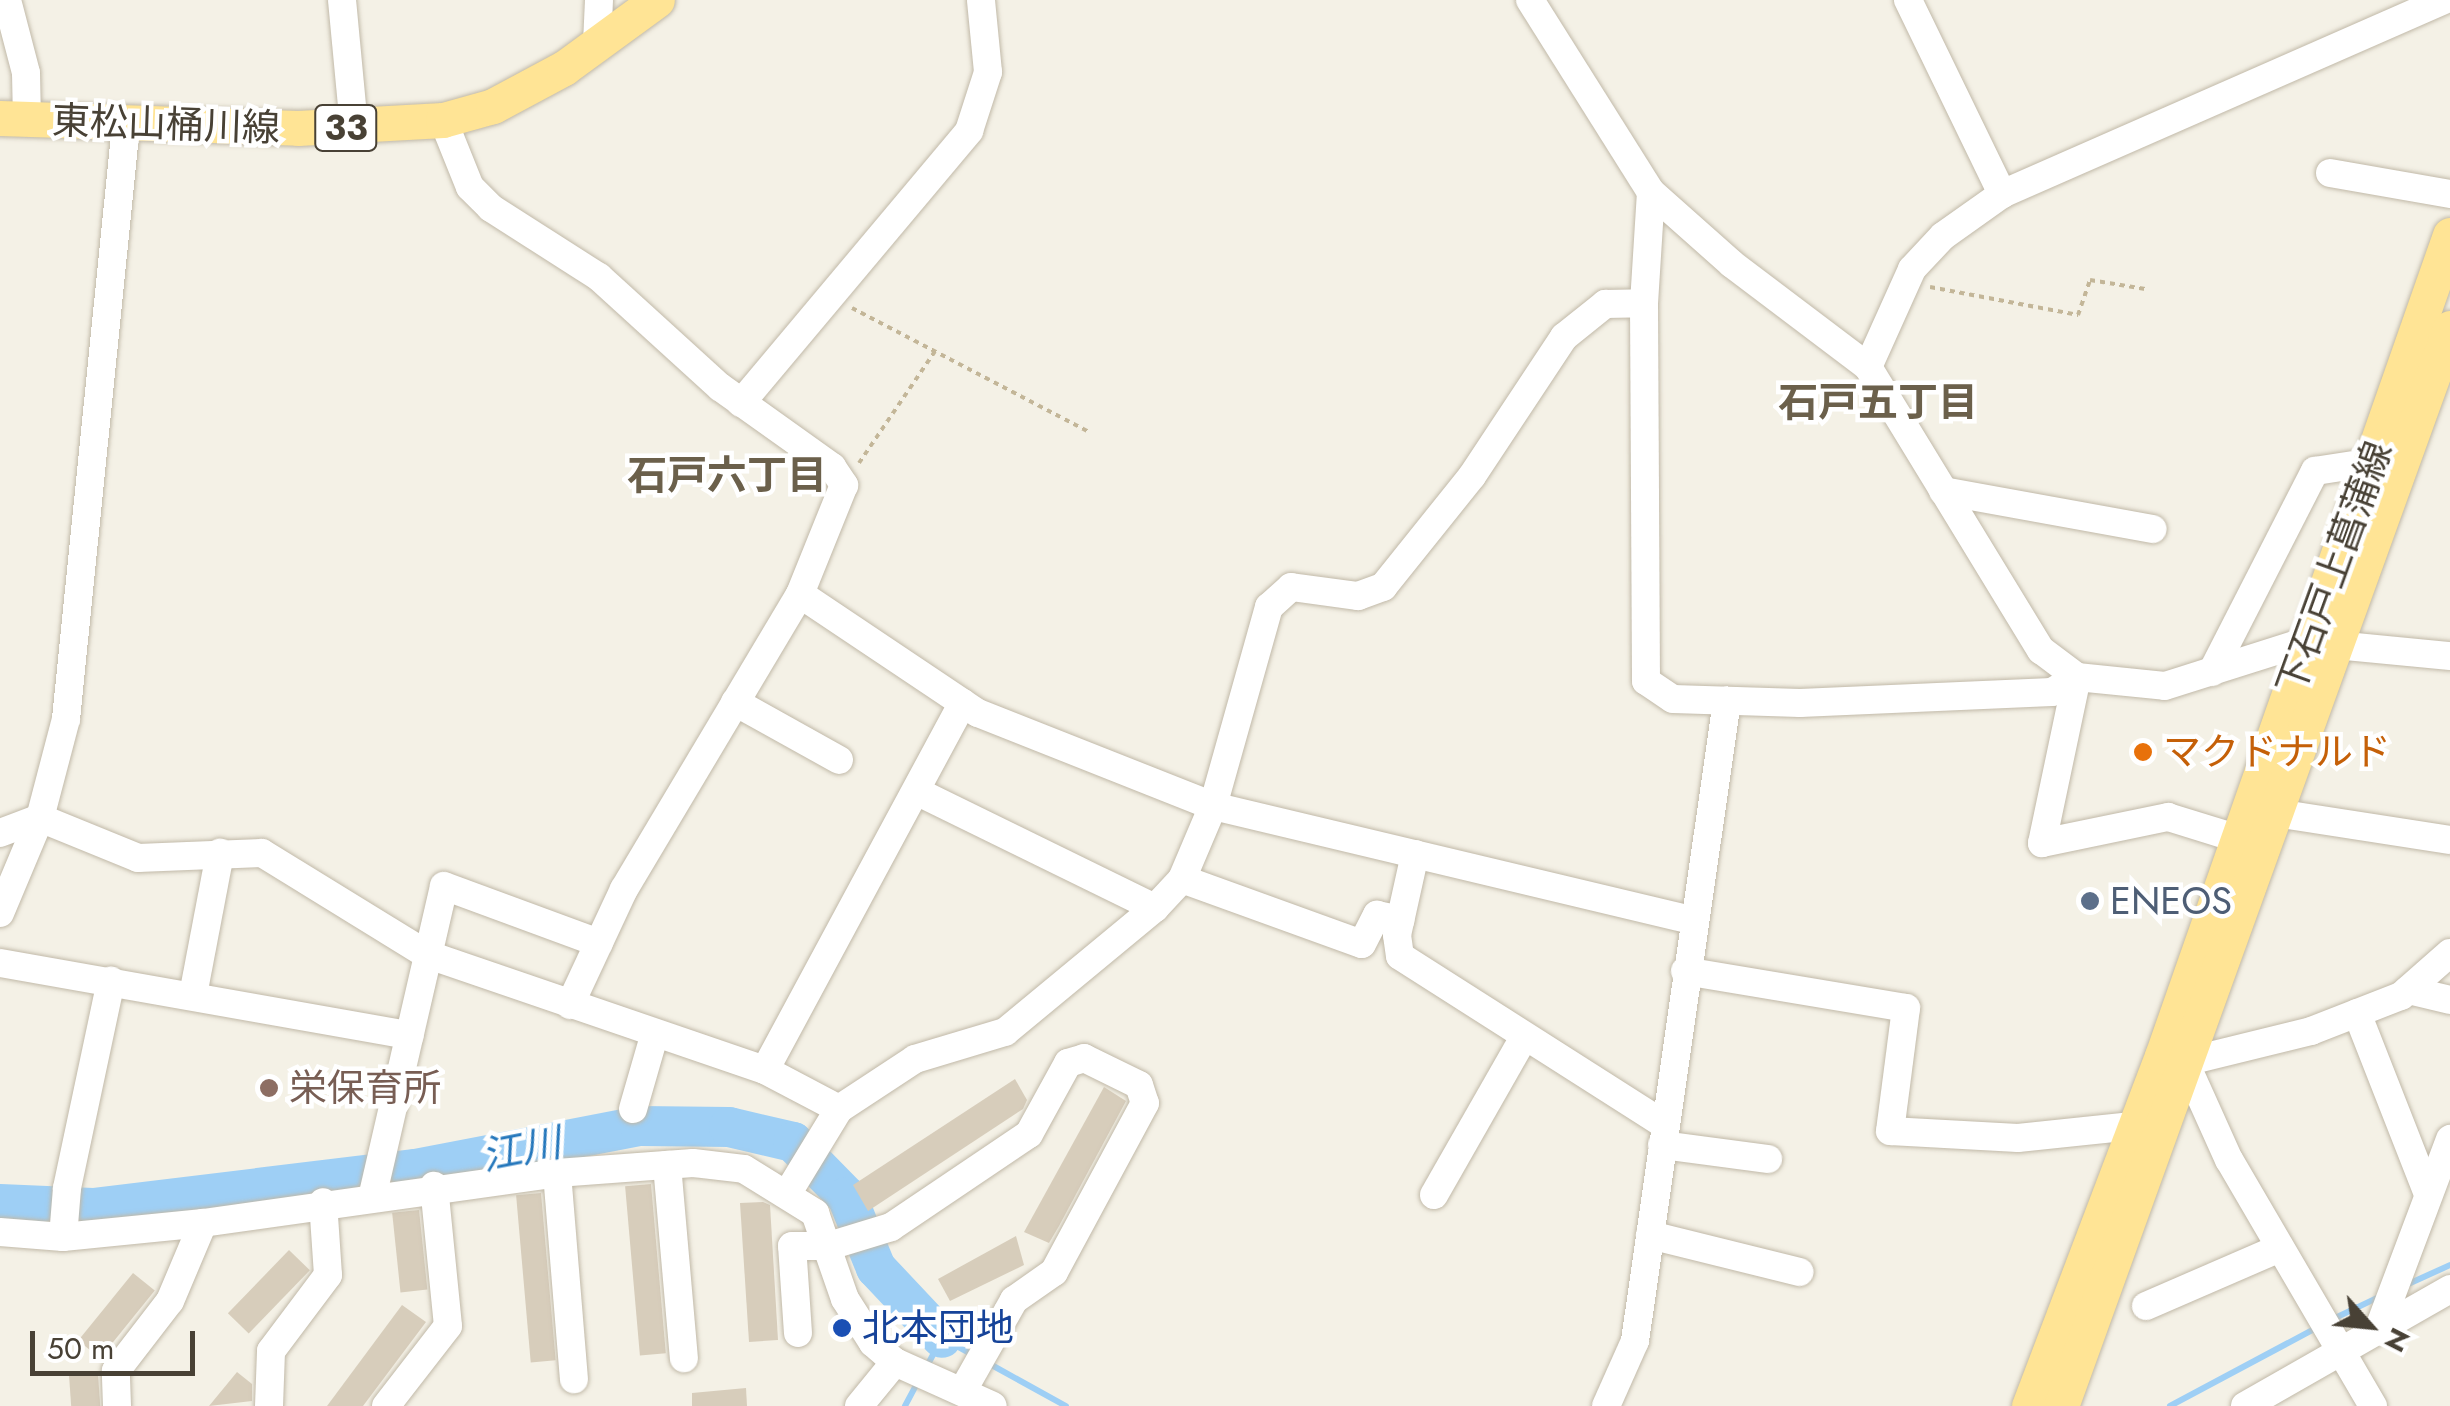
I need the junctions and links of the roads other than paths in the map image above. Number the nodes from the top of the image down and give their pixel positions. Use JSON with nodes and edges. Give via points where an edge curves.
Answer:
{"nodes":[{"id":1,"x":8,"y":0,"type":"edge"},
{"id":2,"x":342,"y":0,"type":"edge"},
{"id":3,"x":599,"y":0,"type":"edge"},
{"id":4,"x":658,"y":0,"type":"edge"},
{"id":5,"x":981,"y":0,"type":"edge"},
{"id":6,"x":1530,"y":0,"type":"edge"},
{"id":7,"x":1908,"y":0,"type":"edge"},
{"id":8,"x":2444,"y":0,"type":"edge"},
{"id":9,"x":597,"y":44,"type":"junction"},
{"id":10,"x":14,"y":119,"type":"edge"},
{"id":11,"x":443,"y":120,"type":"junction"},
{"id":12,"x":126,"y":125,"type":"junction"},
{"id":13,"x":354,"y":128,"type":"junction"},
{"id":14,"x":2330,"y":173,"type":"dead end"},
{"id":15,"x":1651,"y":192,"type":"junction"},
{"id":16,"x":2002,"y":194,"type":"junction"},
{"id":17,"x":2450,"y":194,"type":"edge"},
{"id":18,"x":2450,"y":235,"type":"edge"},
{"id":19,"x":1644,"y":303,"type":"junction"},
{"id":20,"x":2450,"y":328,"type":"edge"},
{"id":21,"x":1868,"y":367,"type":"junction"},
{"id":22,"x":741,"y":403,"type":"junction"},
{"id":23,"x":2373,"y":462,"type":"junction"},
{"id":24,"x":1942,"y":491,"type":"junction"},
{"id":25,"x":2153,"y":529,"type":"dead end"},
{"id":26,"x":800,"y":594,"type":"junction"},
{"id":27,"x":2321,"y":642,"type":"junction"},
{"id":28,"x":2450,"y":656,"type":"edge"},
{"id":29,"x":2212,"y":672,"type":"junction"},
{"id":30,"x":2077,"y":677,"type":"junction"},
{"id":31,"x":1727,"y":701,"type":"junction"},
{"id":32,"x":736,"y":702,"type":"junction"},
{"id":33,"x":963,"y":703,"type":"junction"},
{"id":34,"x":839,"y":760,"type":"dead end"},
{"id":35,"x":916,"y":791,"type":"junction"},
{"id":36,"x":1213,"y":806,"type":"junction"},
{"id":37,"x":2276,"y":813,"type":"junction"},
{"id":38,"x":40,"y":818,"type":"junction"},
{"id":39,"x":0,"y":833,"type":"edge"},
{"id":40,"x":2239,"y":839,"type":"junction"},
{"id":41,"x":2450,"y":840,"type":"edge"},
{"id":42,"x":220,"y":853,"type":"junction"},
{"id":43,"x":1415,"y":854,"type":"junction"},
{"id":44,"x":1182,"y":879,"type":"junction"},
{"id":45,"x":1155,"y":908,"type":"junction"},
{"id":46,"x":0,"y":913,"type":"edge"},
{"id":47,"x":1400,"y":920,"type":"junction"},
{"id":48,"x":1694,"y":920,"type":"junction"},
{"id":49,"x":599,"y":943,"type":"junction"},
{"id":50,"x":2450,"y":953,"type":"edge"},
{"id":51,"x":426,"y":954,"type":"junction"},
{"id":52,"x":0,"y":963,"type":"edge"},
{"id":53,"x":1686,"y":971,"type":"junction"},
{"id":54,"x":111,"y":981,"type":"junction"},
{"id":55,"x":2408,"y":990,"type":"junction"},
{"id":56,"x":194,"y":995,"type":"junction"},
{"id":57,"x":2450,"y":1000,"type":"edge"},
{"id":58,"x":570,"y":1005,"type":"junction"},
{"id":59,"x":2357,"y":1013,"type":"junction"},
{"id":60,"x":656,"y":1033,"type":"junction"},
{"id":61,"x":410,"y":1036,"type":"junction"},
{"id":62,"x":1524,"y":1037,"type":"junction"},
{"id":63,"x":2185,"y":1062,"type":"junction"},
{"id":64,"x":765,"y":1070,"type":"junction"},
{"id":65,"x":633,"y":1109,"type":"dead end"},
{"id":66,"x":839,"y":1109,"type":"junction"},
{"id":67,"x":2132,"y":1126,"type":"junction"},
{"id":68,"x":1663,"y":1135,"type":"junction"},
{"id":69,"x":2450,"y":1138,"type":"edge"},
{"id":70,"x":1768,"y":1160,"type":"dead end"},
{"id":71,"x":667,"y":1165,"type":"junction"},
{"id":72,"x":557,"y":1173,"type":"junction"},
{"id":73,"x":434,"y":1186,"type":"junction"},
{"id":74,"x":789,"y":1192,"type":"junction"},
{"id":75,"x":2428,"y":1194,"type":"junction"},
{"id":76,"x":1434,"y":1195,"type":"dead end"},
{"id":77,"x":372,"y":1198,"type":"junction"},
{"id":78,"x":324,"y":1202,"type":"junction"},
{"id":79,"x":203,"y":1223,"type":"junction"},
{"id":80,"x":0,"y":1232,"type":"edge"},
{"id":81,"x":1650,"y":1235,"type":"junction"},
{"id":82,"x":63,"y":1237,"type":"junction"},
{"id":83,"x":829,"y":1246,"type":"junction"},
{"id":84,"x":2280,"y":1248,"type":"junction"},
{"id":85,"x":1800,"y":1272,"type":"dead end"},
{"id":86,"x":2450,"y":1289,"type":"edge"},
{"id":87,"x":2146,"y":1306,"type":"dead end"},
{"id":88,"x":2379,"y":1328,"type":"junction"},
{"id":89,"x":798,"y":1333,"type":"dead end"},
{"id":90,"x":2342,"y":1351,"type":"junction"},
{"id":91,"x":684,"y":1358,"type":"dead end"},
{"id":92,"x":894,"y":1362,"type":"junction"},
{"id":93,"x":574,"y":1379,"type":"dead end"},
{"id":94,"x":963,"y":1390,"type":"junction"},
{"id":95,"x":117,"y":1406,"type":"edge"},
{"id":96,"x":268,"y":1406,"type":"edge"},
{"id":97,"x":386,"y":1406,"type":"edge"},
{"id":98,"x":859,"y":1406,"type":"edge"},
{"id":99,"x":993,"y":1406,"type":"edge"},
{"id":100,"x":1606,"y":1406,"type":"edge"},
{"id":101,"x":2029,"y":1406,"type":"edge"},
{"id":102,"x":2061,"y":1406,"type":"edge"},
{"id":103,"x":2245,"y":1406,"type":"edge"},
{"id":104,"x":2374,"y":1406,"type":"edge"}],
"edges":[{"from":1,"to":10,"type":"street","via":[[26,73]]},
{"from":2,"to":13,"type":"street"},
{"from":3,"to":9,"type":"street"},
{"from":4,"to":9,"type":"main road","name":"東松山桶川線","number":"33"},
{"from":5,"to":22,"type":"street","via":[[988,72],[970,132],[826,294]]},
{"from":6,"to":15,"type":"street"},
{"from":7,"to":16,"type":"street"},
{"from":8,"to":16,"type":"street"},
{"from":9,"to":11,"type":"main road","name":"東松山桶川線","number":"33","via":[[493,106]]},
{"from":10,"to":12,"type":"main road","name":"東松山桶川線","number":"33"},
{"from":11,"to":13,"type":"main road","name":"東松山桶川線","number":"33"},
{"from":11,"to":22,"type":"street","via":[[470,187],[491,208],[599,278]]},
{"from":12,"to":13,"type":"main road","name":"東松山桶川線","number":"33"},
{"from":12,"to":38,"type":"street","via":[[80,611],[66,719]]},
{"from":14,"to":17,"type":"street"},
{"from":15,"to":19,"type":"street"},
{"from":15,"to":21,"type":"street","via":[[1732,264]]},
{"from":16,"to":21,"type":"street","via":[[1943,236],[1905,283]]},
{"from":18,"to":23,"type":"main road","name":"下石戸上菖蒲線"},
{"from":19,"to":31,"type":"street","via":[[1646,681],[1673,699]]},
{"from":19,"to":36,"type":"street","via":[[1605,304],[1564,338],[1472,476],[1382,588],[1358,596],[1291,587],[1269,607]]},
{"from":20,"to":27,"type":"main road","name":"下石戸上菖蒲線"},
{"from":21,"to":24,"type":"street"},
{"from":22,"to":26,"type":"street","via":[[832,466],[844,485]]},
{"from":23,"to":27,"type":"main road","name":"下石戸上菖蒲線"},
{"from":23,"to":29,"type":"street","via":[[2315,472]]},
{"from":24,"to":25,"type":"street"},
{"from":24,"to":30,"type":"street","via":[[2040,650]]},
{"from":26,"to":32,"type":"street"},
{"from":26,"to":33,"type":"street"},
{"from":27,"to":28,"type":"street"},
{"from":27,"to":29,"type":"street"},
{"from":27,"to":37,"type":"main road","name":"下石戸上菖蒲線"},
{"from":27,"to":40,"type":"main road","name":"下石戸上菖蒲線"},
{"from":29,"to":30,"type":"street","via":[[2165,686]]},
{"from":30,"to":31,"type":"street","via":[[2052,692]]},
{"from":30,"to":40,"type":"street","via":[[2042,843],[2168,817]]},
{"from":31,"to":48,"type":"street"},
{"from":32,"to":34,"type":"street"},
{"from":32,"to":49,"type":"street"},
{"from":33,"to":35,"type":"street"},
{"from":33,"to":36,"type":"street"},
{"from":35,"to":45,"type":"street"},
{"from":35,"to":64,"type":"street"},
{"from":36,"to":43,"type":"street"},
{"from":36,"to":44,"type":"street"},
{"from":37,"to":41,"type":"street"},
{"from":37,"to":63,"type":"main road","name":"下石戸上菖蒲線"},
{"from":38,"to":39,"type":"street"},
{"from":38,"to":42,"type":"street","via":[[138,858]]},
{"from":38,"to":46,"type":"street"},
{"from":40,"to":67,"type":"main road","name":"下石戸上菖蒲線"},
{"from":42,"to":51,"type":"street","via":[[262,853]]},
{"from":42,"to":56,"type":"street"},
{"from":43,"to":47,"type":"street"},
{"from":43,"to":48,"type":"street"},
{"from":44,"to":45,"type":"street"},
{"from":44,"to":47,"type":"street","via":[[1362,944],[1378,915]]},
{"from":45,"to":66,"type":"street","via":[[1004,1032],[915,1059]]},
{"from":47,"to":62,"type":"street","via":[[1400,956]]},
{"from":48,"to":53,"type":"street"},
{"from":49,"to":51,"type":"street","via":[[444,886]]},
{"from":49,"to":58,"type":"street"},
{"from":50,"to":55,"type":"street"},
{"from":51,"to":58,"type":"street"},
{"from":51,"to":61,"type":"street"},
{"from":52,"to":54,"type":"street"},
{"from":53,"to":67,"type":"street","via":[[1906,1008],[1890,1131],[2018,1138]]},
{"from":53,"to":68,"type":"street"},
{"from":54,"to":56,"type":"street"},
{"from":54,"to":82,"type":"street","via":[[67,1188]]},
{"from":55,"to":57,"type":"street"},
{"from":55,"to":59,"type":"street"},
{"from":56,"to":61,"type":"street"},
{"from":58,"to":60,"type":"street"},
{"from":59,"to":63,"type":"street"},
{"from":59,"to":75,"type":"street"},
{"from":60,"to":64,"type":"street"},
{"from":60,"to":65,"type":"street"},
{"from":61,"to":77,"type":"street"},
{"from":62,"to":68,"type":"street"},
{"from":62,"to":76,"type":"street"},
{"from":63,"to":84,"type":"street","via":[[2228,1160]]},
{"from":63,"to":102,"type":"main road","name":"下石戸上菖蒲線"},
{"from":64,"to":66,"type":"street"},
{"from":66,"to":74,"type":"street"},
{"from":67,"to":101,"type":"main road","name":"下石戸上菖蒲線"},
{"from":68,"to":70,"type":"street"},
{"from":68,"to":81,"type":"street"},
{"from":69,"to":75,"type":"street"},
{"from":71,"to":72,"type":"street"},
{"from":71,"to":74,"type":"street","via":[[744,1169]]},
{"from":71,"to":91,"type":"street"},
{"from":72,"to":73,"type":"street"},
{"from":72,"to":93,"type":"street"},
{"from":73,"to":77,"type":"street"},
{"from":73,"to":97,"type":"street","via":[[448,1326]]},
{"from":74,"to":83,"type":"street","via":[[814,1213]]},
{"from":75,"to":88,"type":"street"},
{"from":77,"to":78,"type":"street"},
{"from":78,"to":79,"type":"street"},
{"from":78,"to":96,"type":"street","via":[[328,1276],[271,1351]]},
{"from":79,"to":82,"type":"street"},
{"from":79,"to":95,"type":"street","via":[[170,1301],[116,1370]]},
{"from":80,"to":82,"type":"street"},
{"from":81,"to":85,"type":"street"},
{"from":81,"to":100,"type":"street","via":[[1635,1340]]},
{"from":83,"to":89,"type":"street","via":[[792,1246]]},
{"from":83,"to":92,"type":"street","via":[[845,1299],[872,1343]]},
{"from":83,"to":94,"type":"street","via":[[891,1227],[1030,1134],[1074,1058],[1139,1085],[1145,1104],[1054,1272],[1014,1300]]},
{"from":84,"to":87,"type":"street"},
{"from":84,"to":90,"type":"street"},
{"from":86,"to":88,"type":"street"},
{"from":88,"to":90,"type":"street"},
{"from":90,"to":103,"type":"street"},
{"from":90,"to":104,"type":"street"},
{"from":92,"to":94,"type":"street"},
{"from":92,"to":98,"type":"street"},
{"from":94,"to":99,"type":"street"}]}
